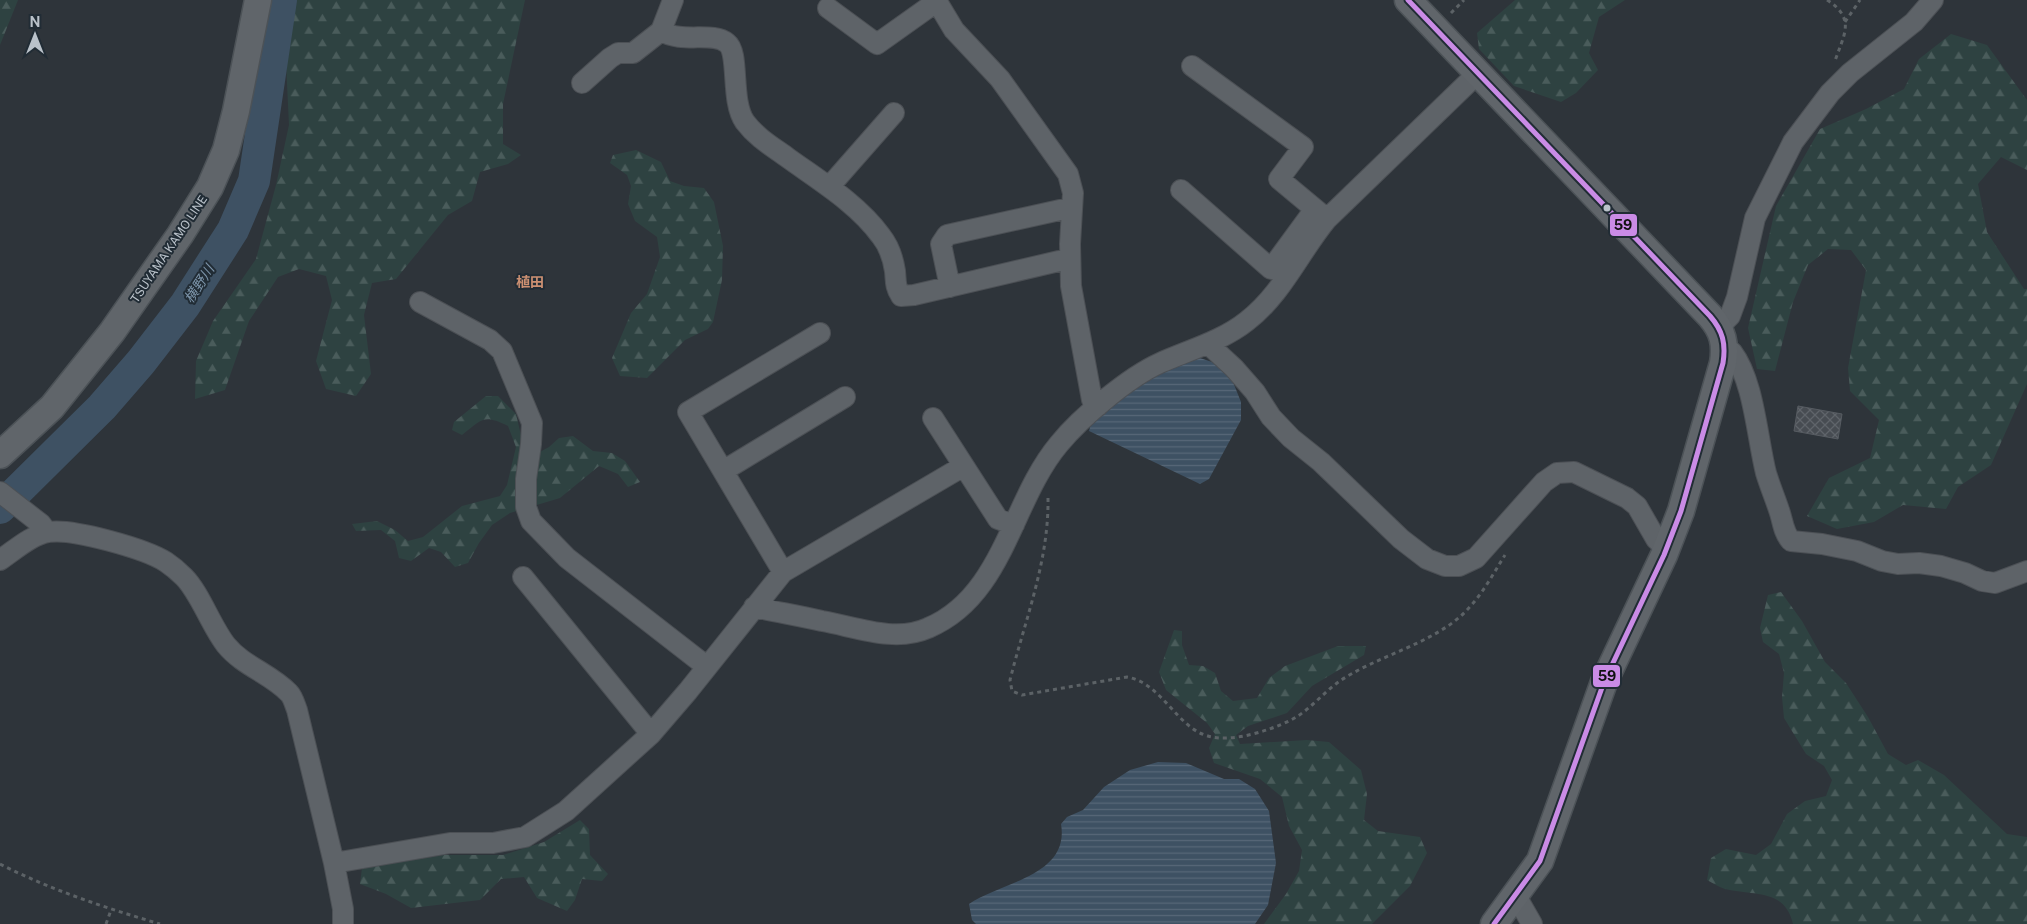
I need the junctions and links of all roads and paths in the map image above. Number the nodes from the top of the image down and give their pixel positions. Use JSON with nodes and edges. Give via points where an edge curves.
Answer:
{"nodes":[{"id":1,"x":258,"y":0,"type":"edge"},
{"id":2,"x":672,"y":0,"type":"edge"},
{"id":3,"x":1408,"y":0,"type":"edge"},
{"id":4,"x":1827,"y":0,"type":"edge"},
{"id":5,"x":1860,"y":0,"type":"edge"},
{"id":6,"x":1933,"y":0,"type":"edge"},
{"id":7,"x":936,"y":1,"type":"edge"},
{"id":8,"x":828,"y":8,"type":"dead end"},
{"id":9,"x":1845,"y":22,"type":"junction"},
{"id":10,"x":661,"y":31,"type":"junction"},
{"id":11,"x":1192,"y":66,"type":"dead end"},
{"id":12,"x":1477,"y":74,"type":"junction"},
{"id":13,"x":582,"y":83,"type":"dead end"},
{"id":14,"x":1830,"y":93,"type":"junction"},
{"id":15,"x":894,"y":113,"type":"dead end"},
{"id":16,"x":828,"y":187,"type":"junction"},
{"id":17,"x":1181,"y":190,"type":"dead end"},
{"id":18,"x":1072,"y":209,"type":"junction"},
{"id":19,"x":1321,"y":214,"type":"junction"},
{"id":20,"x":1070,"y":261,"type":"junction"},
{"id":21,"x":950,"y":287,"type":"junction"},
{"id":22,"x":420,"y":302,"type":"dead end"},
{"id":23,"x":820,"y":333,"type":"dead end"},
{"id":24,"x":1722,"y":339,"type":"junction"},
{"id":25,"x":1208,"y":344,"type":"junction"},
{"id":26,"x":844,"y":397,"type":"dead end"},
{"id":27,"x":1098,"y":406,"type":"junction"},
{"id":28,"x":933,"y":418,"type":"dead end"},
{"id":29,"x":0,"y":455,"type":"edge"},
{"id":30,"x":1044,"y":463,"type":"junction"},
{"id":31,"x":962,"y":467,"type":"junction"},
{"id":32,"x":723,"y":471,"type":"junction"},
{"id":33,"x":0,"y":492,"type":"edge"},
{"id":34,"x":1014,"y":525,"type":"junction"},
{"id":35,"x":44,"y":528,"type":"junction"},
{"id":36,"x":1666,"y":548,"type":"junction"},
{"id":37,"x":1507,"y":553,"type":"dead end"},
{"id":38,"x":0,"y":560,"type":"edge"},
{"id":39,"x":2027,"y":570,"type":"edge"},
{"id":40,"x":783,"y":572,"type":"junction"},
{"id":41,"x":523,"y":577,"type":"dead end"},
{"id":42,"x":754,"y":607,"type":"junction"},
{"id":43,"x":706,"y":666,"type":"junction"},
{"id":44,"x":651,"y":734,"type":"junction"},
{"id":45,"x":0,"y":864,"type":"edge"},
{"id":46,"x":334,"y":864,"type":"junction"},
{"id":47,"x":1516,"y":896,"type":"junction"},
{"id":48,"x":111,"y":910,"type":"junction"},
{"id":49,"x":106,"y":924,"type":"edge"},
{"id":50,"x":160,"y":924,"type":"edge"},
{"id":51,"x":343,"y":924,"type":"edge"},
{"id":52,"x":1494,"y":924,"type":"edge"},
{"id":53,"x":1532,"y":924,"type":"edge"}],
"edges":[{"from":1,"to":29,"type":"main road","name":"TSUYAMA KAMO LINE","via":[[226,150],[210,187],[112,332],[52,407]]},
{"from":2,"to":10,"type":"street"},
{"from":3,"to":12,"type":"main road"},
{"from":4,"to":9,"type":"path","via":[[1837,6]]},
{"from":5,"to":9,"type":"path"},
{"from":6,"to":14,"type":"street","via":[[1914,22]]},
{"from":7,"to":8,"type":"street","via":[[877,44]]},
{"from":7,"to":18,"type":"street","via":[[954,30],[1000,80],[1068,174],[1073,193]]},
{"from":9,"to":14,"type":"path","via":[[1845,37],[1829,80]]},
{"from":10,"to":13,"type":"street","via":[[632,52],[618,53],[610,58]]},
{"from":10,"to":16,"type":"street","via":[[680,38],[718,38],[729,44],[733,53],[736,103],[743,120],[756,135]]},
{"from":11,"to":19,"type":"street","via":[[1303,147],[1280,180]]},
{"from":12,"to":19,"type":"street"},
{"from":12,"to":24,"type":"main road","via":[[1654,257]]},
{"from":14,"to":24,"type":"street","via":[[1793,142],[1765,194],[1755,218],[1738,297]]},
{"from":15,"to":16,"type":"street"},
{"from":16,"to":21,"type":"street","via":[[862,214],[881,235],[890,250],[896,288],[901,296]]},
{"from":17,"to":19,"type":"street","via":[[1271,269]]},
{"from":18,"to":20,"type":"street"},
{"from":18,"to":21,"type":"street","via":[[947,235],[941,244]]},
{"from":19,"to":25,"type":"street","via":[[1314,236],[1268,304],[1245,323]]},
{"from":20,"to":21,"type":"street"},
{"from":20,"to":27,"type":"street","via":[[1071,286],[1092,400]]},
{"from":22,"to":43,"type":"street","via":[[490,340],[502,351],[532,423],[526,479],[526,507],[531,521],[567,558]]},
{"from":23,"to":32,"type":"street","via":[[688,412]]},
{"from":24,"to":36,"type":"main road","via":[[1723,363],[1681,510]]},
{"from":24,"to":39,"type":"street","via":[[1741,364],[1766,473],[1785,534],[1791,541],[1857,551],[1898,564],[1941,566],[1995,583]]},
{"from":25,"to":27,"type":"street","via":[[1159,363],[1131,379]]},
{"from":25,"to":36,"type":"street","via":[[1234,368],[1291,438],[1400,539],[1427,559],[1445,566],[1459,566],[1476,558],[1544,482],[1557,473],[1574,472],[1637,506],[1656,539]]},
{"from":26,"to":32,"type":"street"},
{"from":27,"to":30,"type":"street","via":[[1060,442]]},
{"from":28,"to":31,"type":"street"},
{"from":30,"to":34,"type":"street"},
{"from":30,"to":37,"type":"path","via":[[1048,519],[1046,542],[1010,680],[1012,691],[1022,695],[1126,677],[1138,679],[1193,728],[1207,736],[1225,739],[1248,735],[1289,720],[1360,669],[1441,630],[1465,612]]},
{"from":31,"to":34,"type":"street","via":[[998,519]]},
{"from":31,"to":40,"type":"street"},
{"from":32,"to":40,"type":"street"},
{"from":33,"to":35,"type":"street"},
{"from":34,"to":42,"type":"street","via":[[977,590],[950,616],[926,629],[897,635]]},
{"from":35,"to":38,"type":"street"},
{"from":35,"to":46,"type":"street","via":[[102,540],[145,552],[166,562],[185,578],[226,645],[249,666],[290,694],[297,710]]},
{"from":36,"to":47,"type":"main road","via":[[1604,682],[1540,861]]},
{"from":40,"to":42,"type":"street"},
{"from":41,"to":44,"type":"street"},
{"from":42,"to":43,"type":"street"},
{"from":43,"to":44,"type":"street"},
{"from":44,"to":46,"type":"street","via":[[566,811],[525,836],[492,843],[450,843]]},
{"from":45,"to":48,"type":"path"},
{"from":46,"to":51,"type":"street"},
{"from":47,"to":52,"type":"main road"},
{"from":47,"to":53,"type":"street"},
{"from":48,"to":49,"type":"path"},
{"from":48,"to":50,"type":"path"}]}
